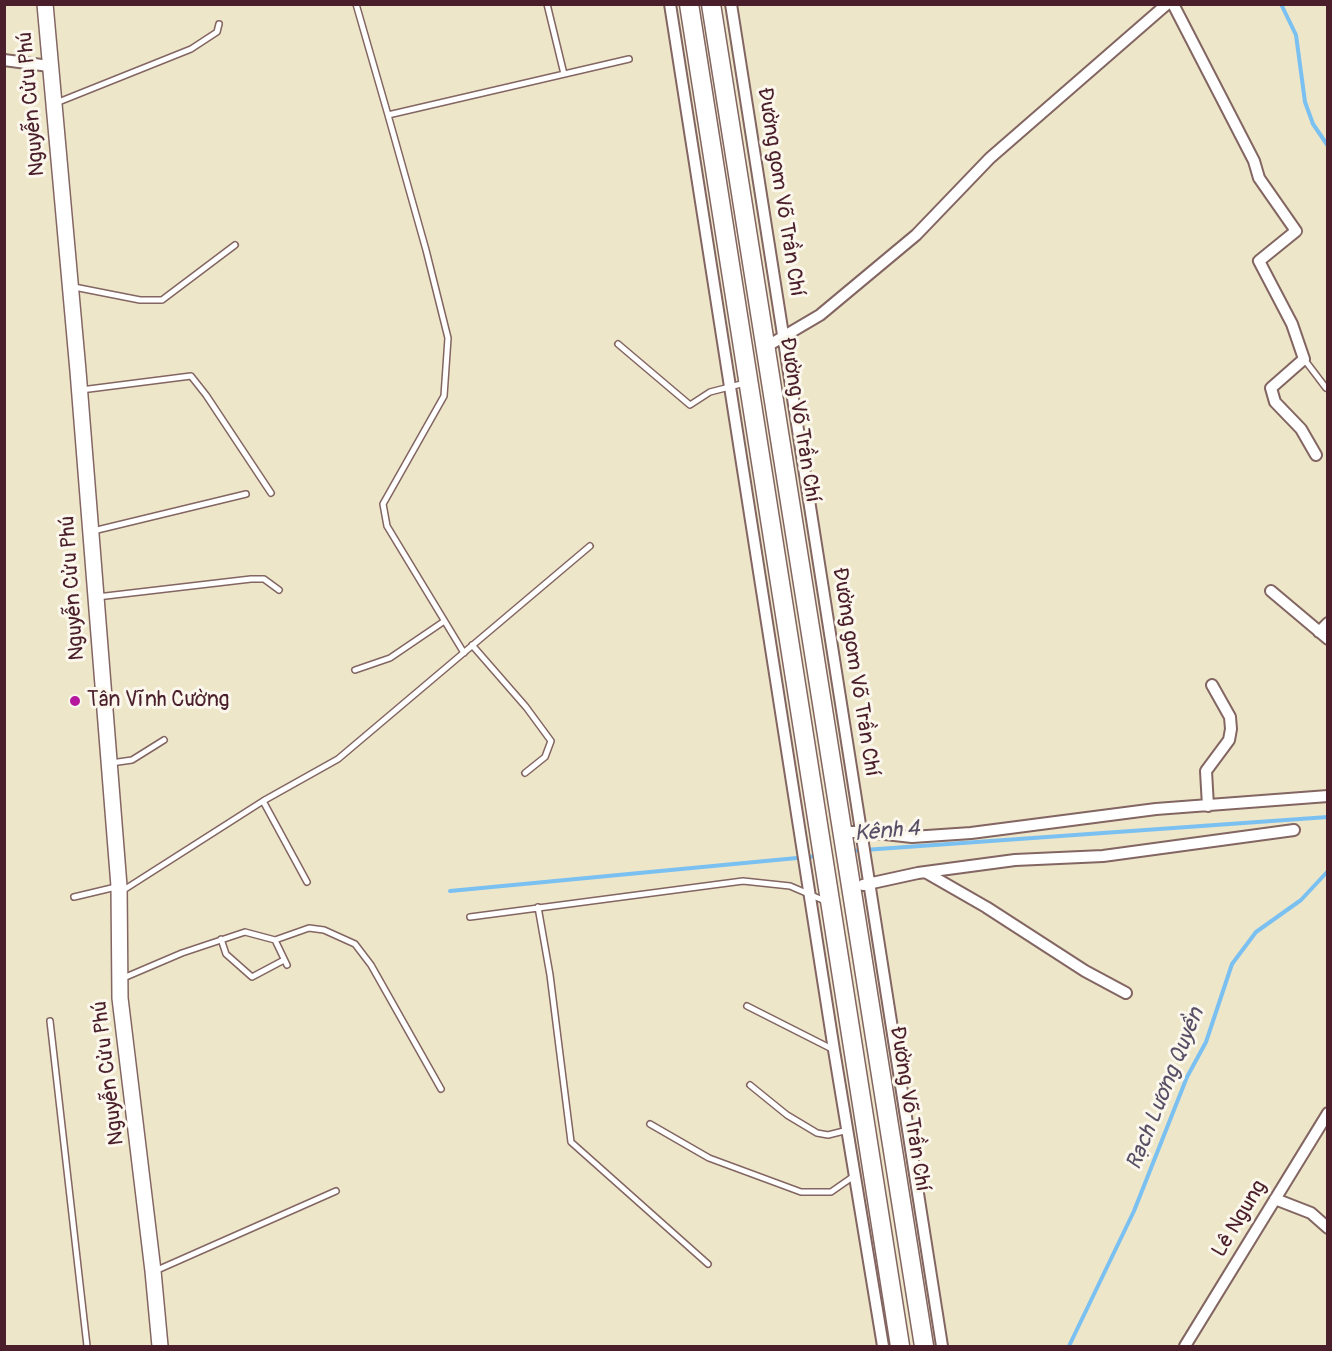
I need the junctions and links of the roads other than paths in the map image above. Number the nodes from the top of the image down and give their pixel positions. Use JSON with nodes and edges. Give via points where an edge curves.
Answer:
{"nodes":[{"id":1,"x":45,"y":4,"type":"edge"},
{"id":2,"x":356,"y":4,"type":"edge"},
{"id":3,"x":547,"y":4,"type":"edge"},
{"id":4,"x":670,"y":4,"type":"edge"},
{"id":5,"x":689,"y":4,"type":"edge"},
{"id":6,"x":711,"y":4,"type":"edge"},
{"id":7,"x":731,"y":4,"type":"edge"},
{"id":8,"x":1167,"y":4,"type":"edge"},
{"id":9,"x":1173,"y":4,"type":"edge"},
{"id":10,"x":219,"y":24,"type":"dead end"},
{"id":11,"x":629,"y":59,"type":"dead end"},
{"id":12,"x":4,"y":60,"type":"edge"},
{"id":13,"x":49,"y":66,"type":"junction"},
{"id":14,"x":564,"y":74,"type":"junction"},
{"id":15,"x":52,"y":104,"type":"junction"},
{"id":16,"x":388,"y":115,"type":"junction"},
{"id":17,"x":235,"y":245,"type":"dead end"},
{"id":18,"x":70,"y":287,"type":"junction"},
{"id":19,"x":783,"y":337,"type":"junction"},
{"id":20,"x":618,"y":344,"type":"dead end"},
{"id":21,"x":764,"y":348,"type":"junction"},
{"id":22,"x":1304,"y":359,"type":"junction"},
{"id":23,"x":749,"y":382,"type":"junction"},
{"id":24,"x":730,"y":387,"type":"junction"},
{"id":25,"x":1326,"y":388,"type":"dead end"},
{"id":26,"x":79,"y":391,"type":"junction"},
{"id":27,"x":1316,"y":455,"type":"dead end"},
{"id":28,"x":271,"y":493,"type":"dead end"},
{"id":29,"x":246,"y":494,"type":"dead end"},
{"id":30,"x":90,"y":532,"type":"junction"},
{"id":31,"x":590,"y":546,"type":"dead end"},
{"id":32,"x":279,"y":590,"type":"dead end"},
{"id":33,"x":1271,"y":591,"type":"dead end"},
{"id":34,"x":95,"y":597,"type":"junction"},
{"id":35,"x":443,"y":622,"type":"junction"},
{"id":36,"x":1328,"y":623,"type":"edge"},
{"id":37,"x":1323,"y":636,"type":"edge"},
{"id":38,"x":472,"y":645,"type":"junction"},
{"id":39,"x":464,"y":653,"type":"junction"},
{"id":40,"x":355,"y":670,"type":"dead end"},
{"id":41,"x":1212,"y":685,"type":"dead end"},
{"id":42,"x":164,"y":740,"type":"dead end"},
{"id":43,"x":108,"y":764,"type":"junction"},
{"id":44,"x":525,"y":773,"type":"dead end"},
{"id":45,"x":1328,"y":796,"type":"edge"},
{"id":46,"x":263,"y":801,"type":"junction"},
{"id":47,"x":1208,"y":806,"type":"junction"},
{"id":48,"x":1294,"y":830,"type":"dead end"},
{"id":49,"x":849,"y":836,"type":"junction"},
{"id":50,"x":925,"y":872,"type":"junction"},
{"id":51,"x":307,"y":882,"type":"dead end"},
{"id":52,"x":857,"y":883,"type":"junction"},
{"id":53,"x":119,"y":890,"type":"junction"},
{"id":54,"x":810,"y":894,"type":"junction"},
{"id":55,"x":74,"y":897,"type":"dead end"},
{"id":56,"x":830,"y":902,"type":"junction"},
{"id":57,"x":538,"y":908,"type":"junction"},
{"id":58,"x":470,"y":917,"type":"dead end"},
{"id":59,"x":221,"y":939,"type":"junction"},
{"id":60,"x":274,"y":940,"type":"junction"},
{"id":61,"x":119,"y":980,"type":"junction"},
{"id":62,"x":1126,"y":993,"type":"dead end"},
{"id":63,"x":747,"y":1006,"type":"dead end"},
{"id":64,"x":50,"y":1021,"type":"dead end"},
{"id":65,"x":834,"y":1050,"type":"junction"},
{"id":66,"x":750,"y":1085,"type":"dead end"},
{"id":67,"x":441,"y":1089,"type":"dead end"},
{"id":68,"x":1328,"y":1113,"type":"edge"},
{"id":69,"x":650,"y":1124,"type":"dead end"},
{"id":70,"x":848,"y":1130,"type":"junction"},
{"id":71,"x":1323,"y":1131,"type":"edge"},
{"id":72,"x":855,"y":1175,"type":"junction"},
{"id":73,"x":336,"y":1191,"type":"dead end"},
{"id":74,"x":1275,"y":1199,"type":"junction"},
{"id":75,"x":1328,"y":1228,"type":"edge"},
{"id":76,"x":708,"y":1264,"type":"dead end"},
{"id":77,"x":153,"y":1271,"type":"junction"},
{"id":78,"x":87,"y":1347,"type":"edge"},
{"id":79,"x":160,"y":1347,"type":"edge"},
{"id":80,"x":883,"y":1347,"type":"edge"},
{"id":81,"x":900,"y":1347,"type":"edge"},
{"id":82,"x":924,"y":1347,"type":"edge"},
{"id":83,"x":942,"y":1347,"type":"edge"},
{"id":84,"x":1185,"y":1347,"type":"edge"}],
"edges":[{"from":1,"to":13,"type":"main road","name":"Nguyễn Cửu Phú"},
{"from":2,"to":16,"type":"lane"},
{"from":3,"to":14,"type":"lane"},
{"from":4,"to":24,"type":"street"},
{"from":5,"to":23,"type":"highway","name":"Đường Võ Trần Chí"},
{"from":6,"to":21,"type":"highway","name":"Đường Võ Trần Chí"},
{"from":7,"to":19,"type":"street","name":"Đường gom Võ Trần Chí"},
{"from":8,"to":19,"type":"street","via":[[990,158],[916,235],[820,315]]},
{"from":9,"to":22,"type":"street","via":[[1254,161],[1259,178],[1296,231],[1259,261],[1292,324]]},
{"from":10,"to":15,"type":"lane","via":[[218,32],[191,49]]},
{"from":11,"to":14,"type":"lane"},
{"from":12,"to":13,"type":"street"},
{"from":13,"to":15,"type":"main road","name":"Nguyễn Cửu Phú"},
{"from":14,"to":16,"type":"lane"},
{"from":15,"to":18,"type":"main road","name":"Nguyễn Cửu Phú"},
{"from":16,"to":35,"type":"lane","via":[[448,338],[444,396],[383,504],[387,526]]},
{"from":17,"to":18,"type":"lane","via":[[162,300],[140,300]]},
{"from":18,"to":26,"type":"main road","name":"Nguyễn Cửu Phú"},
{"from":19,"to":21,"type":"street"},
{"from":19,"to":49,"type":"street","name":"Đường gom Võ Trần Chí"},
{"from":20,"to":24,"type":"lane","via":[[690,405],[710,392]]},
{"from":21,"to":49,"type":"highway","name":"Đường Võ Trần Chí"},
{"from":22,"to":25,"type":"lane"},
{"from":22,"to":27,"type":"street","via":[[1271,388],[1275,402],[1301,429]]},
{"from":23,"to":24,"type":"lane"},
{"from":23,"to":56,"type":"highway","name":"Đường Võ Trần Chí"},
{"from":24,"to":54,"type":"street"},
{"from":26,"to":28,"type":"lane","via":[[191,376]]},
{"from":26,"to":30,"type":"main road","name":"Nguyễn Cửu Phú"},
{"from":29,"to":30,"type":"lane"},
{"from":30,"to":34,"type":"main road","name":"Nguyễn Cửu Phú"},
{"from":31,"to":38,"type":"lane"},
{"from":32,"to":34,"type":"lane","via":[[264,579],[251,579]]},
{"from":33,"to":37,"type":"street"},
{"from":34,"to":43,"type":"main road","name":"Nguyễn Cửu Phú"},
{"from":35,"to":39,"type":"lane"},
{"from":35,"to":40,"type":"lane","via":[[390,658]]},
{"from":36,"to":37,"type":"street"},
{"from":38,"to":39,"type":"lane"},
{"from":38,"to":44,"type":"lane","via":[[551,741],[545,757]]},
{"from":39,"to":46,"type":"lane","via":[[338,759]]},
{"from":41,"to":47,"type":"street","via":[[1230,717],[1231,729],[1229,740],[1206,771]]},
{"from":42,"to":43,"type":"lane","via":[[132,760]]},
{"from":43,"to":53,"type":"main road","name":"Nguyễn Cửu Phú"},
{"from":45,"to":47,"type":"street"},
{"from":46,"to":51,"type":"lane"},
{"from":46,"to":53,"type":"lane"},
{"from":47,"to":49,"type":"street","via":[[971,833]]},
{"from":48,"to":50,"type":"street","via":[[1103,855],[1042,857]]},
{"from":49,"to":52,"type":"highway","name":"Đường Võ Trần Chí"},
{"from":50,"to":52,"type":"street"},
{"from":50,"to":62,"type":"street"},
{"from":52,"to":82,"type":"highway","name":"Đường Võ Trần Chí"},
{"from":52,"to":83,"type":"street"},
{"from":53,"to":55,"type":"lane"},
{"from":53,"to":61,"type":"main road","name":"Nguyễn Cửu Phú"},
{"from":54,"to":56,"type":"lane"},
{"from":54,"to":57,"type":"lane","via":[[790,886],[743,881]]},
{"from":54,"to":65,"type":"street"},
{"from":56,"to":81,"type":"highway"},
{"from":57,"to":58,"type":"lane"},
{"from":57,"to":76,"type":"lane","via":[[571,1142]]},
{"from":59,"to":60,"type":"lane","via":[[245,932]]},
{"from":59,"to":60,"type":"lane","via":[[226,954],[252,977],[285,962]]},
{"from":59,"to":61,"type":"lane"},
{"from":60,"to":67,"type":"lane","via":[[309,928],[324,930],[355,944],[371,965]]},
{"from":61,"to":77,"type":"main road","name":"Nguyễn Cửu Phú"},
{"from":63,"to":65,"type":"lane"},
{"from":64,"to":78,"type":"lane"},
{"from":65,"to":70,"type":"street"},
{"from":66,"to":70,"type":"lane","via":[[817,1133],[828,1135]]},
{"from":68,"to":71,"type":"street","name":"Lê Ngung"},
{"from":69,"to":72,"type":"lane","via":[[709,1158],[801,1192],[831,1192]]},
{"from":70,"to":72,"type":"street"},
{"from":71,"to":74,"type":"street","name":"Lê Ngung"},
{"from":72,"to":80,"type":"street"},
{"from":73,"to":77,"type":"lane"},
{"from":74,"to":75,"type":"street","via":[[1311,1213]]},
{"from":74,"to":84,"type":"street","name":"Lê Ngung"},
{"from":77,"to":79,"type":"main road","name":"Nguyễn Cửu Phú"}]}
